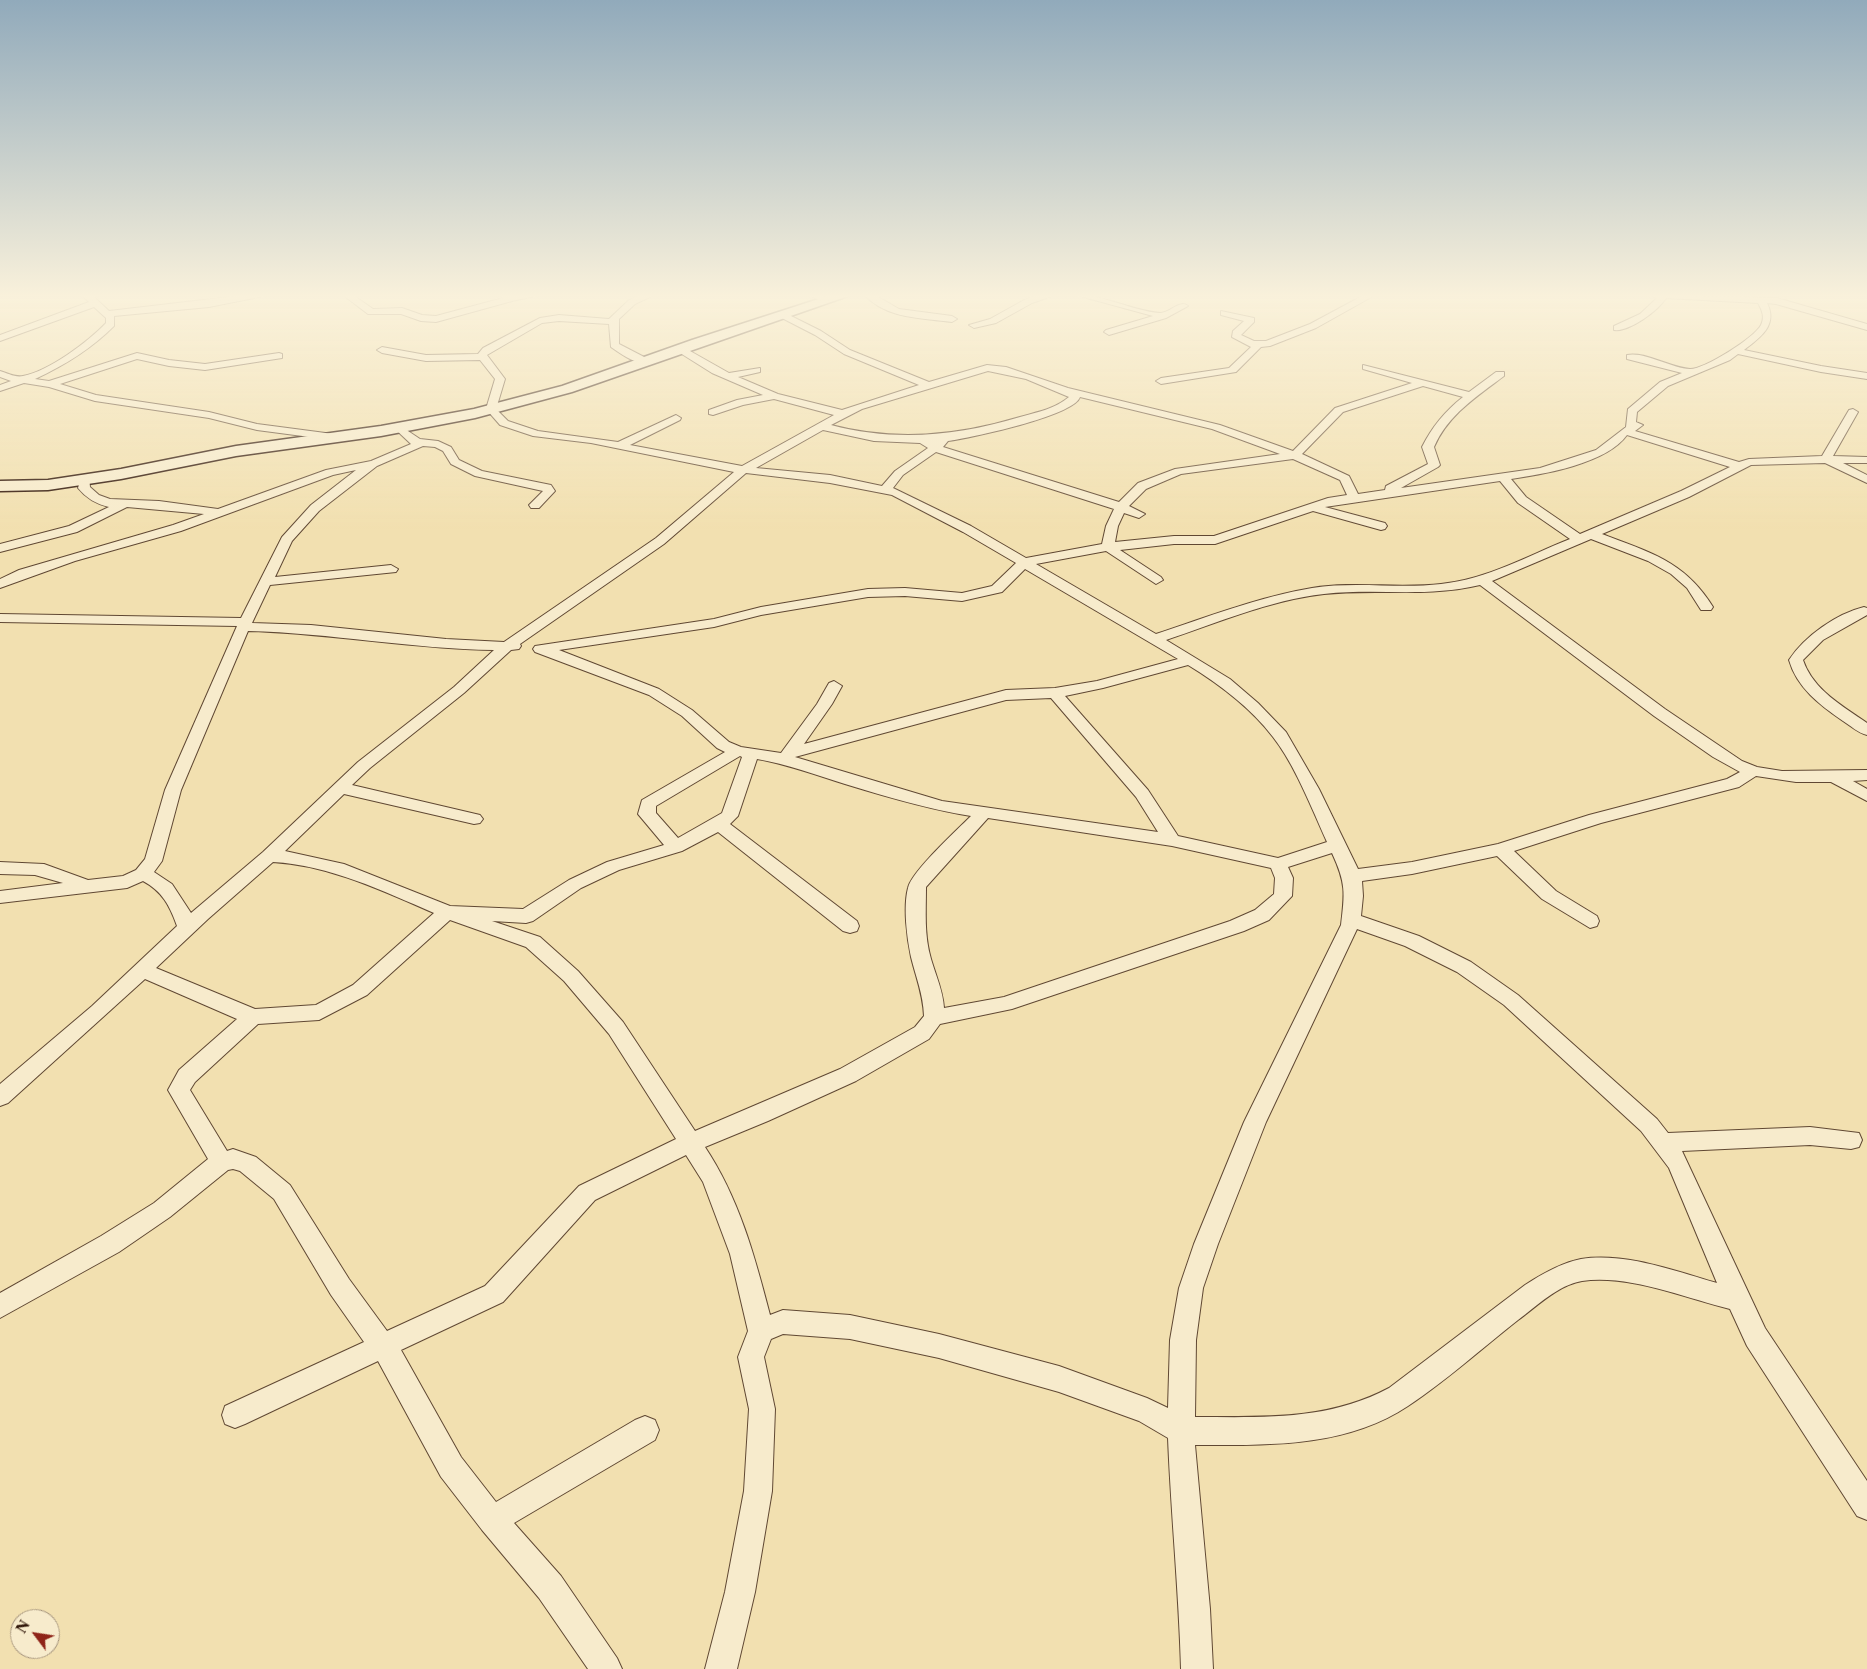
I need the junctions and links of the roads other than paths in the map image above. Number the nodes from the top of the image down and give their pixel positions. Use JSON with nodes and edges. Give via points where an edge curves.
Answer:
{"nodes":[{"id":1,"x":34,"y":373,"type":"edge"},
{"id":2,"x":85,"y":373,"type":"edge"},
{"id":3,"x":498,"y":373,"type":"edge"},
{"id":4,"x":612,"y":373,"type":"edge"},
{"id":5,"x":722,"y":373,"type":"edge"},
{"id":6,"x":743,"y":373,"type":"edge"},
{"id":7,"x":897,"y":373,"type":"edge"},
{"id":8,"x":971,"y":373,"type":"edge"},
{"id":9,"x":1012,"y":373,"type":"edge"},
{"id":10,"x":1213,"y":373,"type":"edge"},
{"id":11,"x":1389,"y":373,"type":"edge"},
{"id":12,"x":1689,"y":373,"type":"edge"},
{"id":13,"x":1847,"y":373,"type":"edge"},
{"id":14,"x":0,"y":374,"type":"edge"},
{"id":15,"x":1500,"y":374,"type":"dead end"},
{"id":16,"x":728,"y":376,"type":"junction"},
{"id":17,"x":1867,"y":376,"type":"edge"},
{"id":18,"x":0,"y":378,"type":"edge"},
{"id":19,"x":19,"y":380,"type":"junction"},
{"id":20,"x":1161,"y":381,"type":"dead end"},
{"id":21,"x":1424,"y":382,"type":"junction"},
{"id":22,"x":50,"y":384,"type":"junction"},
{"id":23,"x":929,"y":386,"type":"junction"},
{"id":24,"x":0,"y":388,"type":"edge"},
{"id":25,"x":1068,"y":391,"type":"junction"},
{"id":26,"x":774,"y":396,"type":"junction"},
{"id":27,"x":1471,"y":396,"type":"junction"},
{"id":28,"x":492,"y":408,"type":"junction"},
{"id":29,"x":713,"y":412,"type":"dead end"},
{"id":30,"x":1853,"y":412,"type":"dead end"},
{"id":31,"x":843,"y":414,"type":"junction"},
{"id":32,"x":676,"y":418,"type":"dead end"},
{"id":33,"x":822,"y":426,"type":"junction"},
{"id":34,"x":399,"y":428,"type":"junction"},
{"id":35,"x":1625,"y":431,"type":"junction"},
{"id":36,"x":333,"y":436,"type":"junction"},
{"id":37,"x":950,"y":438,"type":"junction"},
{"id":38,"x":924,"y":441,"type":"junction"},
{"id":39,"x":417,"y":442,"type":"junction"},
{"id":40,"x":618,"y":446,"type":"junction"},
{"id":41,"x":936,"y":448,"type":"junction"},
{"id":42,"x":1295,"y":455,"type":"junction"},
{"id":43,"x":1826,"y":459,"type":"junction"},
{"id":44,"x":1867,"y":460,"type":"edge"},
{"id":45,"x":373,"y":464,"type":"junction"},
{"id":46,"x":1739,"y":466,"type":"junction"},
{"id":47,"x":743,"y":470,"type":"junction"},
{"id":48,"x":1503,"y":477,"type":"junction"},
{"id":49,"x":85,"y":479,"type":"junction"},
{"id":50,"x":1867,"y":479,"type":"edge"},
{"id":51,"x":0,"y":486,"type":"edge"},
{"id":52,"x":886,"y":489,"type":"junction"},
{"id":53,"x":1378,"y":495,"type":"junction"},
{"id":54,"x":1354,"y":497,"type":"junction"},
{"id":55,"x":124,"y":504,"type":"junction"},
{"id":56,"x":535,"y":505,"type":"dead end"},
{"id":57,"x":1121,"y":507,"type":"junction"},
{"id":58,"x":1314,"y":508,"type":"junction"},
{"id":59,"x":220,"y":512,"type":"junction"},
{"id":60,"x":1139,"y":514,"type":"dead end"},
{"id":61,"x":1381,"y":526,"type":"dead end"},
{"id":62,"x":1587,"y":537,"type":"junction"},
{"id":63,"x":1108,"y":547,"type":"junction"},
{"id":64,"x":0,"y":548,"type":"edge"},
{"id":65,"x":1025,"y":562,"type":"junction"},
{"id":66,"x":391,"y":569,"type":"dead end"},
{"id":67,"x":1156,"y":580,"type":"dead end"},
{"id":68,"x":1482,"y":580,"type":"junction"},
{"id":69,"x":264,"y":582,"type":"junction"},
{"id":70,"x":0,"y":584,"type":"edge"},
{"id":71,"x":1706,"y":607,"type":"dead end"},
{"id":72,"x":1864,"y":611,"type":"dead end"},
{"id":73,"x":3,"y":622,"type":"edge"},
{"id":74,"x":244,"y":625,"type":"junction"},
{"id":75,"x":1154,"y":639,"type":"junction"},
{"id":76,"x":507,"y":646,"type":"junction"},
{"id":77,"x":540,"y":649,"type":"junction"},
{"id":78,"x":1190,"y":660,"type":"junction"},
{"id":79,"x":834,"y":686,"type":"dead end"},
{"id":80,"x":1055,"y":693,"type":"junction"},
{"id":81,"x":1867,"y":730,"type":"edge"},
{"id":82,"x":744,"y":752,"type":"junction"},
{"id":83,"x":786,"y":755,"type":"junction"},
{"id":84,"x":1753,"y":771,"type":"junction"},
{"id":85,"x":1867,"y":775,"type":"edge"},
{"id":86,"x":1835,"y":777,"type":"junction"},
{"id":87,"x":341,"y":788,"type":"junction"},
{"id":88,"x":1867,"y":796,"type":"edge"},
{"id":89,"x":983,"y":813,"type":"junction"},
{"id":90,"x":474,"y":819,"type":"dead end"},
{"id":91,"x":719,"y":824,"type":"junction"},
{"id":92,"x":1172,"y":840,"type":"junction"},
{"id":93,"x":1338,"y":845,"type":"junction"},
{"id":94,"x":676,"y":847,"type":"junction"},
{"id":95,"x":1501,"y":849,"type":"junction"},
{"id":96,"x":269,"y":856,"type":"junction"},
{"id":97,"x":1278,"y":864,"type":"junction"},
{"id":98,"x":0,"y":868,"type":"edge"},
{"id":99,"x":142,"y":874,"type":"junction"},
{"id":100,"x":1352,"y":876,"type":"junction"},
{"id":101,"x":86,"y":887,"type":"junction"},
{"id":102,"x":0,"y":897,"type":"edge"},
{"id":103,"x":447,"y":912,"type":"junction"},
{"id":104,"x":1351,"y":920,"type":"junction"},
{"id":105,"x":1590,"y":921,"type":"dead end"},
{"id":106,"x":850,"y":926,"type":"dead end"},
{"id":107,"x":187,"y":927,"type":"junction"},
{"id":108,"x":142,"y":970,"type":"junction"},
{"id":109,"x":253,"y":1018,"type":"junction"},
{"id":110,"x":934,"y":1018,"type":"junction"},
{"id":111,"x":0,"y":1098,"type":"edge"},
{"id":112,"x":1851,"y":1140,"type":"dead end"},
{"id":113,"x":1664,"y":1142,"type":"junction"},
{"id":114,"x":690,"y":1143,"type":"junction"},
{"id":115,"x":221,"y":1162,"type":"junction"},
{"id":116,"x":1738,"y":1300,"type":"junction"},
{"id":117,"x":0,"y":1306,"type":"edge"},
{"id":118,"x":761,"y":1331,"type":"junction"},
{"id":119,"x":383,"y":1347,"type":"junction"},
{"id":120,"x":236,"y":1416,"type":"dead end"},
{"id":121,"x":645,"y":1430,"type":"dead end"},
{"id":122,"x":1181,"y":1431,"type":"junction"},
{"id":123,"x":1867,"y":1506,"type":"edge"},
{"id":124,"x":492,"y":1520,"type":"junction"},
{"id":125,"x":606,"y":1669,"type":"edge"},
{"id":126,"x":721,"y":1669,"type":"edge"},
{"id":127,"x":1197,"y":1669,"type":"edge"}],
"edges":[{"from":1,"to":19,"type":"street"},
{"from":2,"to":22,"type":"street"},
{"from":3,"to":28,"type":"street","via":[[500,384]]},
{"from":4,"to":28,"type":"main road","via":[[567,389]]},
{"from":5,"to":16,"type":"street"},
{"from":6,"to":16,"type":"street"},
{"from":7,"to":23,"type":"street"},
{"from":8,"to":23,"type":"street"},
{"from":9,"to":25,"type":"street"},
{"from":10,"to":20,"type":"street"},
{"from":11,"to":21,"type":"street"},
{"from":12,"to":35,"type":"street","via":[[1664,384],[1632,411],[1630,425],[1638,425]]},
{"from":13,"to":17,"type":"street"},
{"from":14,"to":19,"type":"street"},
{"from":15,"to":27,"type":"street"},
{"from":16,"to":26,"type":"street"},
{"from":18,"to":19,"type":"street"},
{"from":19,"to":22,"type":"street"},
{"from":19,"to":24,"type":"street"},
{"from":21,"to":27,"type":"street"},
{"from":21,"to":42,"type":"street","via":[[1339,410]]},
{"from":22,"to":36,"type":"street","via":[[111,401],[209,415],[257,427]]},
{"from":23,"to":31,"type":"street"},
{"from":25,"to":37,"type":"street","via":[[1074,398],[1064,406],[995,428]]},
{"from":25,"to":42,"type":"street","via":[[1216,427]]},
{"from":26,"to":29,"type":"street","via":[[741,402]]},
{"from":26,"to":31,"type":"street"},
{"from":27,"to":53,"type":"street","via":[[1452,412],[1431,438],[1428,446],[1434,465]]},
{"from":28,"to":34,"type":"main road"},
{"from":28,"to":40,"type":"street","via":[[504,422],[521,430]]},
{"from":30,"to":43,"type":"street"},
{"from":31,"to":33,"type":"street"},
{"from":32,"to":40,"type":"street"},
{"from":33,"to":38,"type":"street","via":[[862,437]]},
{"from":33,"to":47,"type":"street"},
{"from":34,"to":36,"type":"main road"},
{"from":34,"to":39,"type":"street"},
{"from":35,"to":46,"type":"street"},
{"from":35,"to":48,"type":"street","via":[[1600,452],[1578,461]]},
{"from":36,"to":49,"type":"main road"},
{"from":37,"to":38,"type":"street"},
{"from":37,"to":41,"type":"street"},
{"from":38,"to":41,"type":"street"},
{"from":39,"to":45,"type":"street","via":[[413,448]]},
{"from":39,"to":56,"type":"street","via":[[438,444],[447,449],[454,462],[479,474],[547,488],[549,491]]},
{"from":40,"to":47,"type":"street"},
{"from":41,"to":52,"type":"street","via":[[899,473]]},
{"from":41,"to":57,"type":"street"},
{"from":42,"to":54,"type":"street","via":[[1345,478]]},
{"from":42,"to":57,"type":"street","via":[[1179,471],[1142,486]]},
{"from":43,"to":44,"type":"street"},
{"from":43,"to":46,"type":"street","via":[[1749,462]]},
{"from":43,"to":50,"type":"street"},
{"from":45,"to":59,"type":"street","via":[[330,472]]},
{"from":45,"to":69,"type":"street","via":[[326,498],[298,525],[286,540]]},
{"from":46,"to":62,"type":"street","via":[[1685,494]]},
{"from":47,"to":52,"type":"street","via":[[830,479]]},
{"from":47,"to":76,"type":"street","via":[[660,541]]},
{"from":48,"to":53,"type":"street"},
{"from":48,"to":62,"type":"street","via":[[1522,500]]},
{"from":49,"to":51,"type":"main road","via":[[48,485]]},
{"from":49,"to":55,"type":"street","via":[[84,488],[95,498]]},
{"from":52,"to":65,"type":"street","via":[[924,505]]},
{"from":53,"to":54,"type":"street"},
{"from":54,"to":58,"type":"street"},
{"from":55,"to":59,"type":"street"},
{"from":55,"to":64,"type":"street","via":[[73,529]]},
{"from":57,"to":60,"type":"street"},
{"from":57,"to":63,"type":"street"},
{"from":58,"to":61,"type":"street"},
{"from":58,"to":63,"type":"street","via":[[1215,540],[1174,540]]},
{"from":59,"to":70,"type":"street","via":[[24,573]]},
{"from":62,"to":68,"type":"street"},
{"from":62,"to":71,"type":"street","via":[[1670,568],[1685,578]]},
{"from":63,"to":65,"type":"street"},
{"from":63,"to":67,"type":"street"},
{"from":65,"to":75,"type":"street"},
{"from":65,"to":77,"type":"street","via":[[997,588],[962,597],[906,592],[858,594],[761,610],[714,623]]},
{"from":66,"to":69,"type":"street"},
{"from":68,"to":75,"type":"street","via":[[1411,590],[1346,588],[1311,592]]},
{"from":68,"to":84,"type":"street","via":[[1633,694],[1737,765]]},
{"from":69,"to":74,"type":"street"},
{"from":72,"to":81,"type":"street","via":[[1828,630],[1805,647],[1796,660],[1798,670],[1812,687]]},
{"from":73,"to":74,"type":"street"},
{"from":74,"to":76,"type":"street","via":[[314,628],[433,644]]},
{"from":74,"to":99,"type":"street","via":[[173,790],[152,861]]},
{"from":75,"to":78,"type":"street"},
{"from":76,"to":77,"type":"street"},
{"from":76,"to":87,"type":"street","via":[[459,690],[364,765]]},
{"from":77,"to":82,"type":"street","via":[[654,692],[686,713],[723,745]]},
{"from":78,"to":80,"type":"street","via":[[1112,682]]},
{"from":78,"to":93,"type":"street","via":[[1225,682],[1280,735]]},
{"from":79,"to":83,"type":"street","via":[[827,703]]},
{"from":80,"to":83,"type":"street","via":[[1006,695]]},
{"from":80,"to":92,"type":"street","via":[[1142,794]]},
{"from":82,"to":83,"type":"street"},
{"from":82,"to":91,"type":"street","via":[[732,808],[729,816]]},
{"from":82,"to":94,"type":"street","via":[[648,804],[647,814]]},
{"from":83,"to":89,"type":"street","via":[[885,791]]},
{"from":84,"to":86,"type":"street"},
{"from":84,"to":95,"type":"street","via":[[1733,783],[1604,817]]},
{"from":85,"to":86,"type":"street"},
{"from":86,"to":88,"type":"street"},
{"from":87,"to":90,"type":"street"},
{"from":87,"to":96,"type":"street"},
{"from":89,"to":92,"type":"street"},
{"from":89,"to":110,"type":"street","via":[[917,887],[916,933],[933,995]]},
{"from":91,"to":94,"type":"street"},
{"from":91,"to":106,"type":"street"},
{"from":92,"to":97,"type":"street"},
{"from":93,"to":97,"type":"street"},
{"from":93,"to":100,"type":"street"},
{"from":94,"to":103,"type":"street","via":[[613,866],[574,884],[526,916]]},
{"from":95,"to":100,"type":"street","via":[[1412,868]]},
{"from":95,"to":105,"type":"street","via":[[1549,895]]},
{"from":96,"to":103,"type":"street","via":[[290,857],[338,868]]},
{"from":96,"to":107,"type":"street"},
{"from":97,"to":110,"type":"street","via":[[1284,878],[1283,896],[1262,915],[1005,1004]]},
{"from":98,"to":101,"type":"street","via":[[29,867],[58,872]]},
{"from":99,"to":101,"type":"street","via":[[127,882]]},
{"from":99,"to":107,"type":"street","via":[[156,878],[167,888],[179,903]]},
{"from":100,"to":104,"type":"street"},
{"from":101,"to":102,"type":"street"},
{"from":103,"to":109,"type":"street","via":[[360,990],[319,1012]]},
{"from":103,"to":114,"type":"street","via":[[533,942],[571,976],[616,1028]]},
{"from":104,"to":113,"type":"street","via":[[1412,942],[1464,967],[1511,1000]]},
{"from":104,"to":122,"type":"street","via":[[1255,1122],[1191,1288],[1183,1340]]},
{"from":107,"to":108,"type":"street"},
{"from":108,"to":109,"type":"street"},
{"from":108,"to":111,"type":"street"},
{"from":109,"to":115,"type":"street","via":[[187,1076],[179,1090]]},
{"from":110,"to":114,"type":"street","via":[[922,1033],[848,1075]]},
{"from":112,"to":113,"type":"street","via":[[1810,1136]]},
{"from":113,"to":116,"type":"street","via":[[1678,1163]]},
{"from":114,"to":118,"type":"street","via":[[713,1178],[730,1219]]},
{"from":114,"to":119,"type":"street","via":[[587,1193],[494,1294]]},
{"from":115,"to":117,"type":"street","via":[[162,1210],[110,1244]]},
{"from":115,"to":119,"type":"street","via":[[233,1159],[248,1164],[282,1192],[340,1287]]},
{"from":116,"to":122,"type":"street","via":[[1608,1269],[1582,1270],[1557,1278],[1534,1293],[1412,1386],[1369,1413],[1327,1425],[1279,1430]]},
{"from":116,"to":123,"type":"street","via":[[1756,1337]]},
{"from":118,"to":122,"type":"street","via":[[784,1322],[850,1327],[939,1346],[1058,1379],[1148,1411]]},
{"from":118,"to":126,"type":"street","via":[[751,1357],[762,1409],[758,1491],[740,1592]]},
{"from":119,"to":120,"type":"street"},
{"from":119,"to":124,"type":"street","via":[[451,1467]]},
{"from":121,"to":124,"type":"street"},
{"from":122,"to":127,"type":"street"},
{"from":124,"to":125,"type":"street","via":[[550,1587]]}]}
